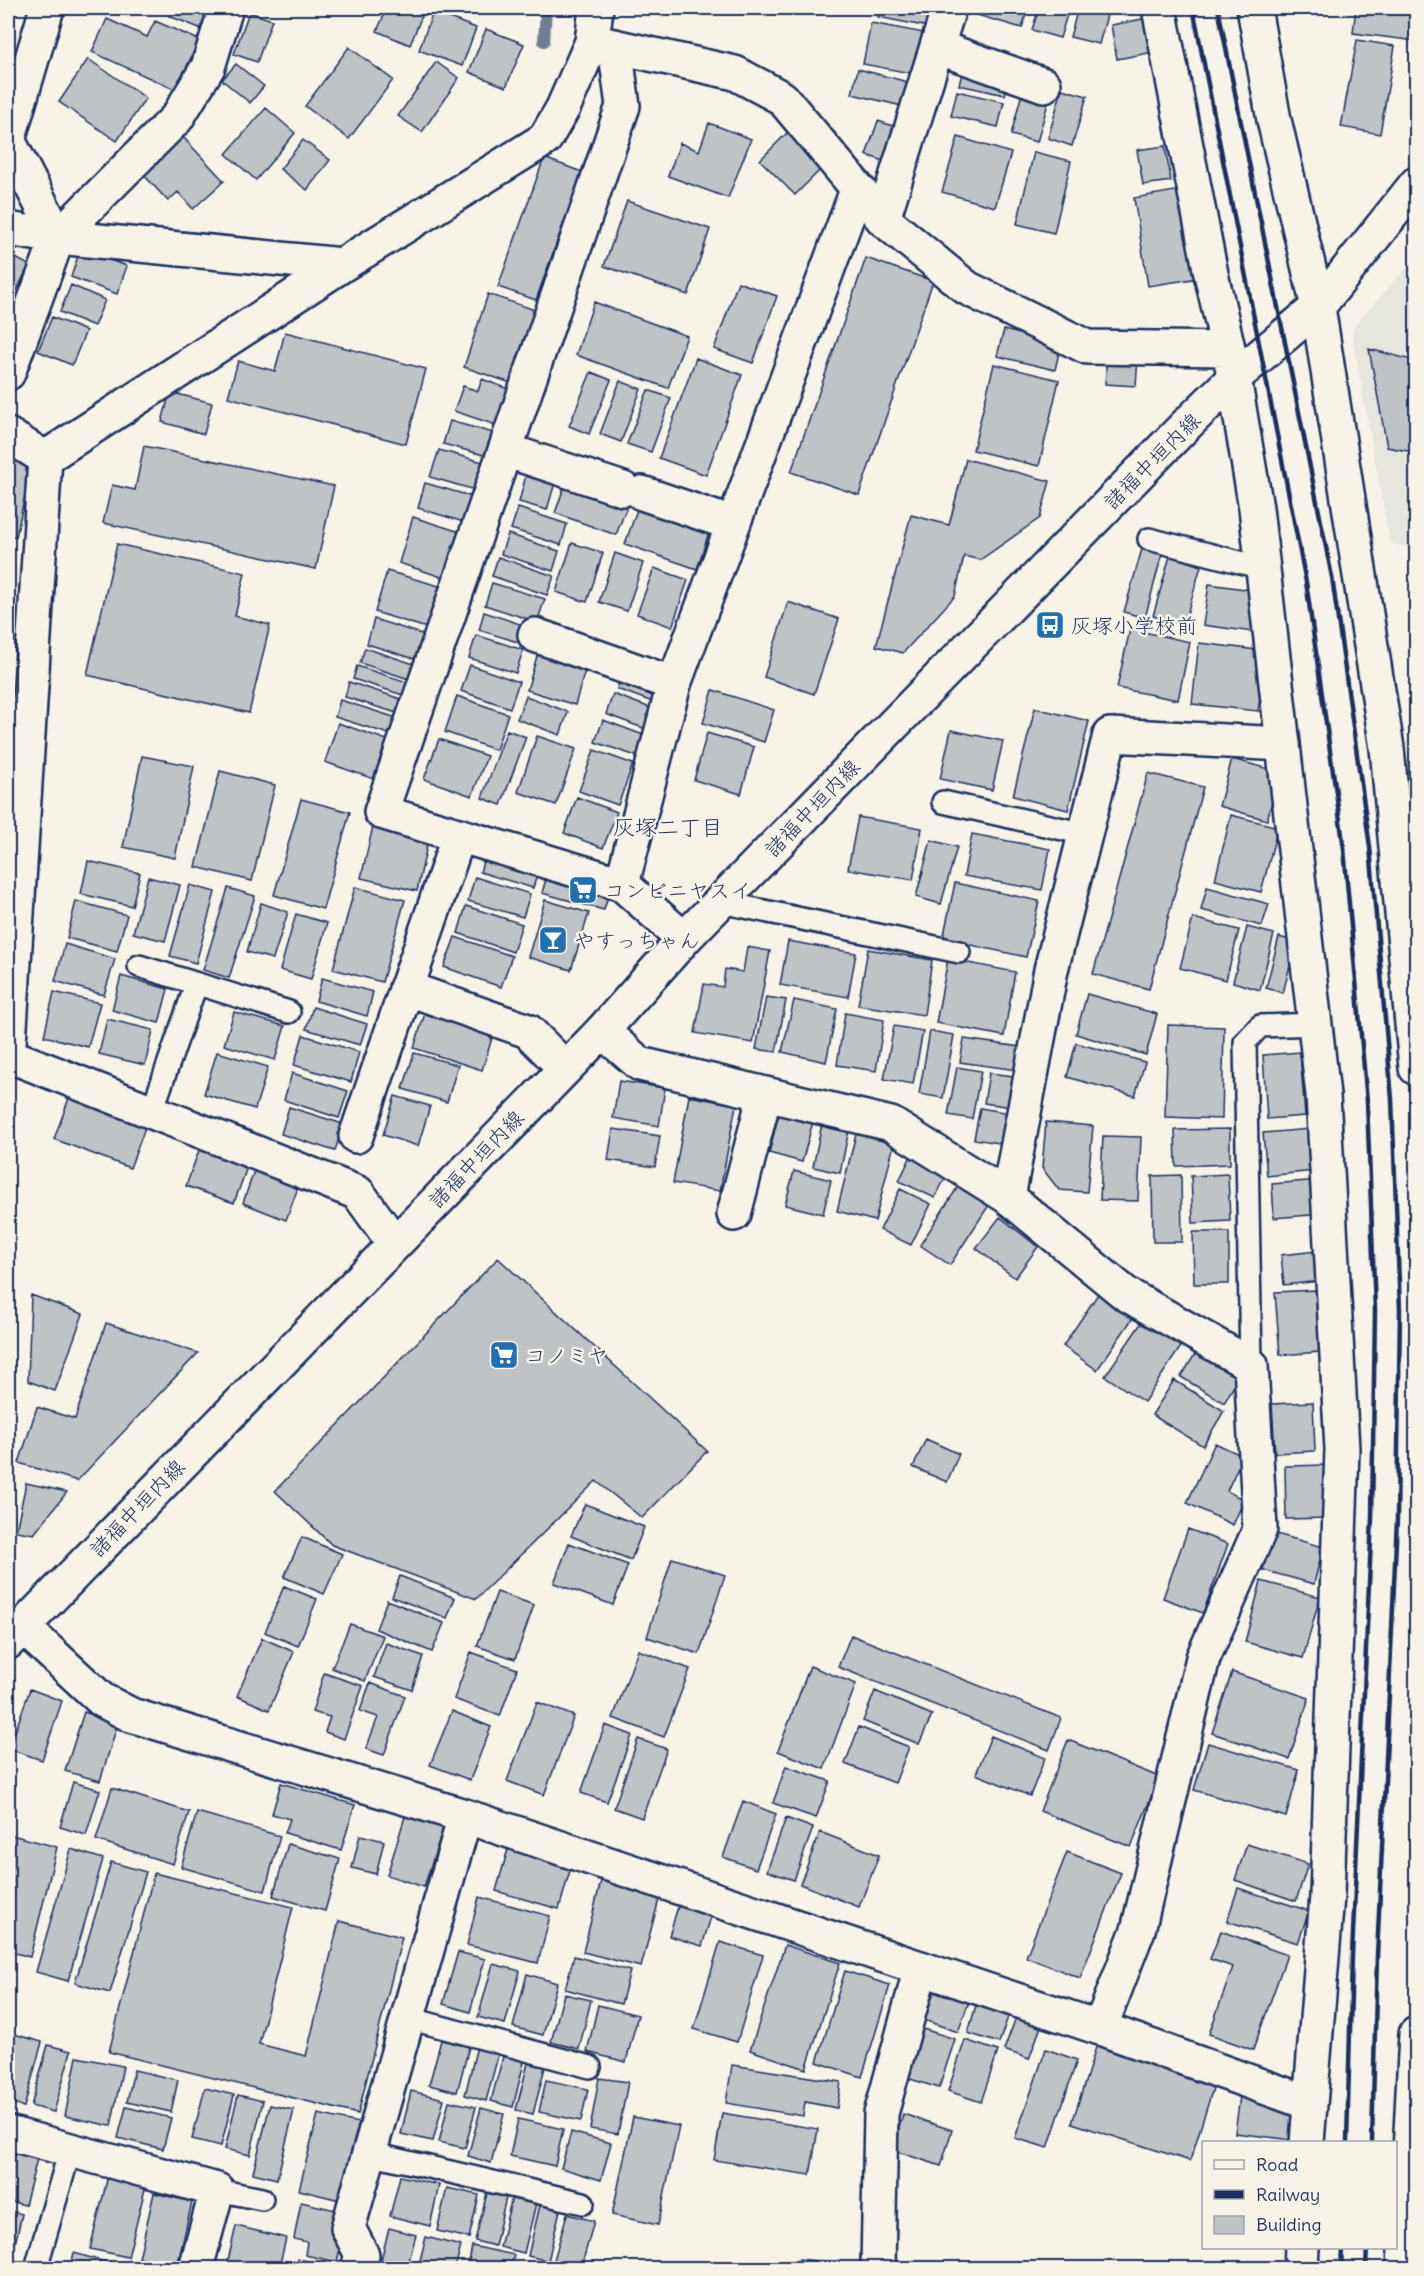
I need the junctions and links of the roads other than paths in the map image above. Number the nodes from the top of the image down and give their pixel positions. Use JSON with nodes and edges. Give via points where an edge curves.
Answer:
{"nodes":[{"id":1,"x":47,"y":8,"type":"edge"},
{"id":2,"x":226,"y":8,"type":"edge"},
{"id":3,"x":597,"y":8,"type":"edge"},
{"id":4,"x":949,"y":8,"type":"edge"},
{"id":5,"x":1159,"y":8,"type":"edge"},
{"id":6,"x":1254,"y":8,"type":"edge"},
{"id":7,"x":604,"y":44,"type":"junction"},
{"id":8,"x":937,"y":47,"type":"junction"},
{"id":9,"x":1044,"y":85,"type":"dead end"},
{"id":10,"x":1416,"y":184,"type":"edge"},
{"id":11,"x":856,"y":190,"type":"junction"},
{"id":12,"x":883,"y":219,"type":"junction"},
{"id":13,"x":8,"y":229,"type":"edge"},
{"id":14,"x":58,"y":237,"type":"junction"},
{"id":15,"x":342,"y":265,"type":"junction"},
{"id":16,"x":1318,"y":307,"type":"junction"},
{"id":17,"x":1231,"y":364,"type":"junction"},
{"id":18,"x":8,"y":373,"type":"edge"},
{"id":19,"x":8,"y":435,"type":"edge"},
{"id":20,"x":505,"y":450,"type":"junction"},
{"id":21,"x":45,"y":458,"type":"junction"},
{"id":22,"x":733,"y":524,"type":"junction"},
{"id":23,"x":1149,"y":539,"type":"dead end"},
{"id":24,"x":1263,"y":568,"type":"junction"},
{"id":25,"x":535,"y":635,"type":"dead end"},
{"id":26,"x":674,"y":684,"type":"junction"},
{"id":27,"x":1283,"y":744,"type":"junction"},
{"id":28,"x":944,"y":802,"type":"dead end"},
{"id":29,"x":1085,"y":834,"type":"junction"},
{"id":30,"x":459,"y":835,"type":"junction"},
{"id":31,"x":622,"y":884,"type":"junction"},
{"id":32,"x":721,"y":902,"type":"junction"},
{"id":33,"x":684,"y":939,"type":"junction"},
{"id":34,"x":959,"y":952,"type":"dead end"},
{"id":35,"x":139,"y":966,"type":"dead end"},
{"id":36,"x":196,"y":985,"type":"junction"},
{"id":37,"x":406,"y":988,"type":"junction"},
{"id":38,"x":289,"y":1012,"type":"dead end"},
{"id":39,"x":1314,"y":1024,"type":"junction"},
{"id":40,"x":602,"y":1030,"type":"junction"},
{"id":41,"x":8,"y":1054,"type":"edge"},
{"id":42,"x":8,"y":1060,"type":"edge"},
{"id":43,"x":565,"y":1068,"type":"junction"},
{"id":44,"x":1416,"y":1068,"type":"edge"},
{"id":45,"x":765,"y":1094,"type":"junction"},
{"id":46,"x":152,"y":1111,"type":"junction"},
{"id":47,"x":356,"y":1137,"type":"dead end"},
{"id":48,"x":1008,"y":1197,"type":"junction"},
{"id":49,"x":734,"y":1214,"type":"dead end"},
{"id":50,"x":394,"y":1243,"type":"junction"},
{"id":51,"x":1251,"y":1365,"type":"junction"},
{"id":52,"x":15,"y":1634,"type":"edge"},
{"id":53,"x":465,"y":1816,"type":"junction"},
{"id":54,"x":921,"y":1968,"type":"junction"},
{"id":55,"x":408,"y":2018,"type":"junction"},
{"id":56,"x":1100,"y":2028,"type":"junction"},
{"id":57,"x":1416,"y":2034,"type":"edge"},
{"id":58,"x":590,"y":2067,"type":"dead end"},
{"id":59,"x":1310,"y":2103,"type":"junction"},
{"id":60,"x":8,"y":2133,"type":"edge"},
{"id":61,"x":1307,"y":2141,"type":"edge"},
{"id":62,"x":1414,"y":2148,"type":"edge"},
{"id":63,"x":70,"y":2150,"type":"junction"},
{"id":64,"x":369,"y":2153,"type":"junction"},
{"id":65,"x":217,"y":2190,"type":"junction"},
{"id":66,"x":262,"y":2199,"type":"dead end"},
{"id":67,"x":583,"y":2203,"type":"dead end"},
{"id":68,"x":1302,"y":2249,"type":"edge"},
{"id":69,"x":36,"y":2268,"type":"edge"},
{"id":70,"x":196,"y":2268,"type":"edge"},
{"id":71,"x":358,"y":2268,"type":"edge"},
{"id":72,"x":878,"y":2268,"type":"edge"},
{"id":73,"x":1301,"y":2268,"type":"edge"},
{"id":74,"x":1404,"y":2268,"type":"edge"}],
"edges":[{"from":1,"to":14,"type":"street","via":[[8,140]]},
{"from":2,"to":14,"type":"street","via":[[208,67],[177,118]]},
{"from":3,"to":7,"type":"street"},
{"from":4,"to":8,"type":"street"},
{"from":5,"to":17,"type":"street"},
{"from":6,"to":16,"type":"street","via":[[1274,120]]},
{"from":7,"to":11,"type":"street","via":[[735,73],[782,98]]},
{"from":7,"to":15,"type":"street","via":[[545,139]]},
{"from":7,"to":20,"type":"street","via":[[623,106]]},
{"from":8,"to":9,"type":"street"},
{"from":8,"to":12,"type":"street"},
{"from":10,"to":16,"type":"street","name":"諸福中垣内線"},
{"from":11,"to":12,"type":"street"},
{"from":11,"to":22,"type":"street"},
{"from":12,"to":17,"type":"street","via":[[967,288],[1087,347]]},
{"from":13,"to":14,"type":"street"},
{"from":14,"to":15,"type":"street"},
{"from":14,"to":18,"type":"street"},
{"from":15,"to":21,"type":"street"},
{"from":16,"to":17,"type":"street","name":"諸福中垣内線"},
{"from":16,"to":44,"type":"street","via":[[1387,748]]},
{"from":17,"to":24,"type":"street"},
{"from":17,"to":32,"type":"street","name":"諸福中垣内線"},
{"from":19,"to":21,"type":"street"},
{"from":20,"to":22,"type":"street"},
{"from":20,"to":30,"type":"street","via":[[381,812]]},
{"from":21,"to":41,"type":"street"},
{"from":22,"to":26,"type":"street"},
{"from":23,"to":24,"type":"lane"},
{"from":24,"to":27,"type":"street"},
{"from":25,"to":26,"type":"street"},
{"from":26,"to":31,"type":"street"},
{"from":27,"to":29,"type":"street","via":[[1110,735]]},
{"from":27,"to":39,"type":"street"},
{"from":28,"to":29,"type":"lane"},
{"from":29,"to":48,"type":"street","via":[[1051,970]]},
{"from":30,"to":31,"type":"street"},
{"from":30,"to":37,"type":"street"},
{"from":31,"to":33,"type":"street"},
{"from":32,"to":33,"type":"street","name":"諸福中垣内線"},
{"from":32,"to":34,"type":"lane"},
{"from":33,"to":40,"type":"street","name":"諸福中垣内線"},
{"from":35,"to":36,"type":"lane"},
{"from":36,"to":38,"type":"lane"},
{"from":36,"to":46,"type":"lane"},
{"from":37,"to":43,"type":"street","via":[[528,1031]]},
{"from":37,"to":47,"type":"street"},
{"from":39,"to":51,"type":"lane","via":[[1260,1026],[1245,1042]]},
{"from":39,"to":59,"type":"street","via":[[1323,1095],[1342,1449],[1327,1896]]},
{"from":40,"to":43,"type":"street","name":"諸福中垣内線"},
{"from":40,"to":45,"type":"street","via":[[640,1064]]},
{"from":41,"to":42,"type":"street"},
{"from":41,"to":46,"type":"street"},
{"from":43,"to":50,"type":"street","name":"諸福中垣内線"},
{"from":45,"to":48,"type":"street","via":[[891,1124]]},
{"from":45,"to":49,"type":"street"},
{"from":46,"to":50,"type":"street","via":[[358,1193]]},
{"from":48,"to":51,"type":"street","via":[[1126,1294]]},
{"from":50,"to":52,"type":"street","name":"諸福中垣内線"},
{"from":51,"to":56,"type":"street","via":[[1260,1529],[1203,1658],[1138,1930]]},
{"from":52,"to":53,"type":"street","via":[[102,1700],[131,1715]]},
{"from":53,"to":54,"type":"street"},
{"from":53,"to":55,"type":"street"},
{"from":54,"to":56,"type":"street"},
{"from":54,"to":72,"type":"street","via":[[881,2114]]},
{"from":55,"to":58,"type":"lane"},
{"from":55,"to":64,"type":"street"},
{"from":56,"to":59,"type":"street"},
{"from":57,"to":62,"type":"street"},
{"from":59,"to":61,"type":"street"},
{"from":60,"to":63,"type":"street"},
{"from":62,"to":74,"type":"street"},
{"from":63,"to":65,"type":"street"},
{"from":63,"to":69,"type":"lane"},
{"from":64,"to":67,"type":"lane"},
{"from":64,"to":71,"type":"street","via":[[348,2228],[362,2255]]},
{"from":65,"to":66,"type":"lane"},
{"from":65,"to":70,"type":"street"},
{"from":68,"to":73,"type":"street"}]}
